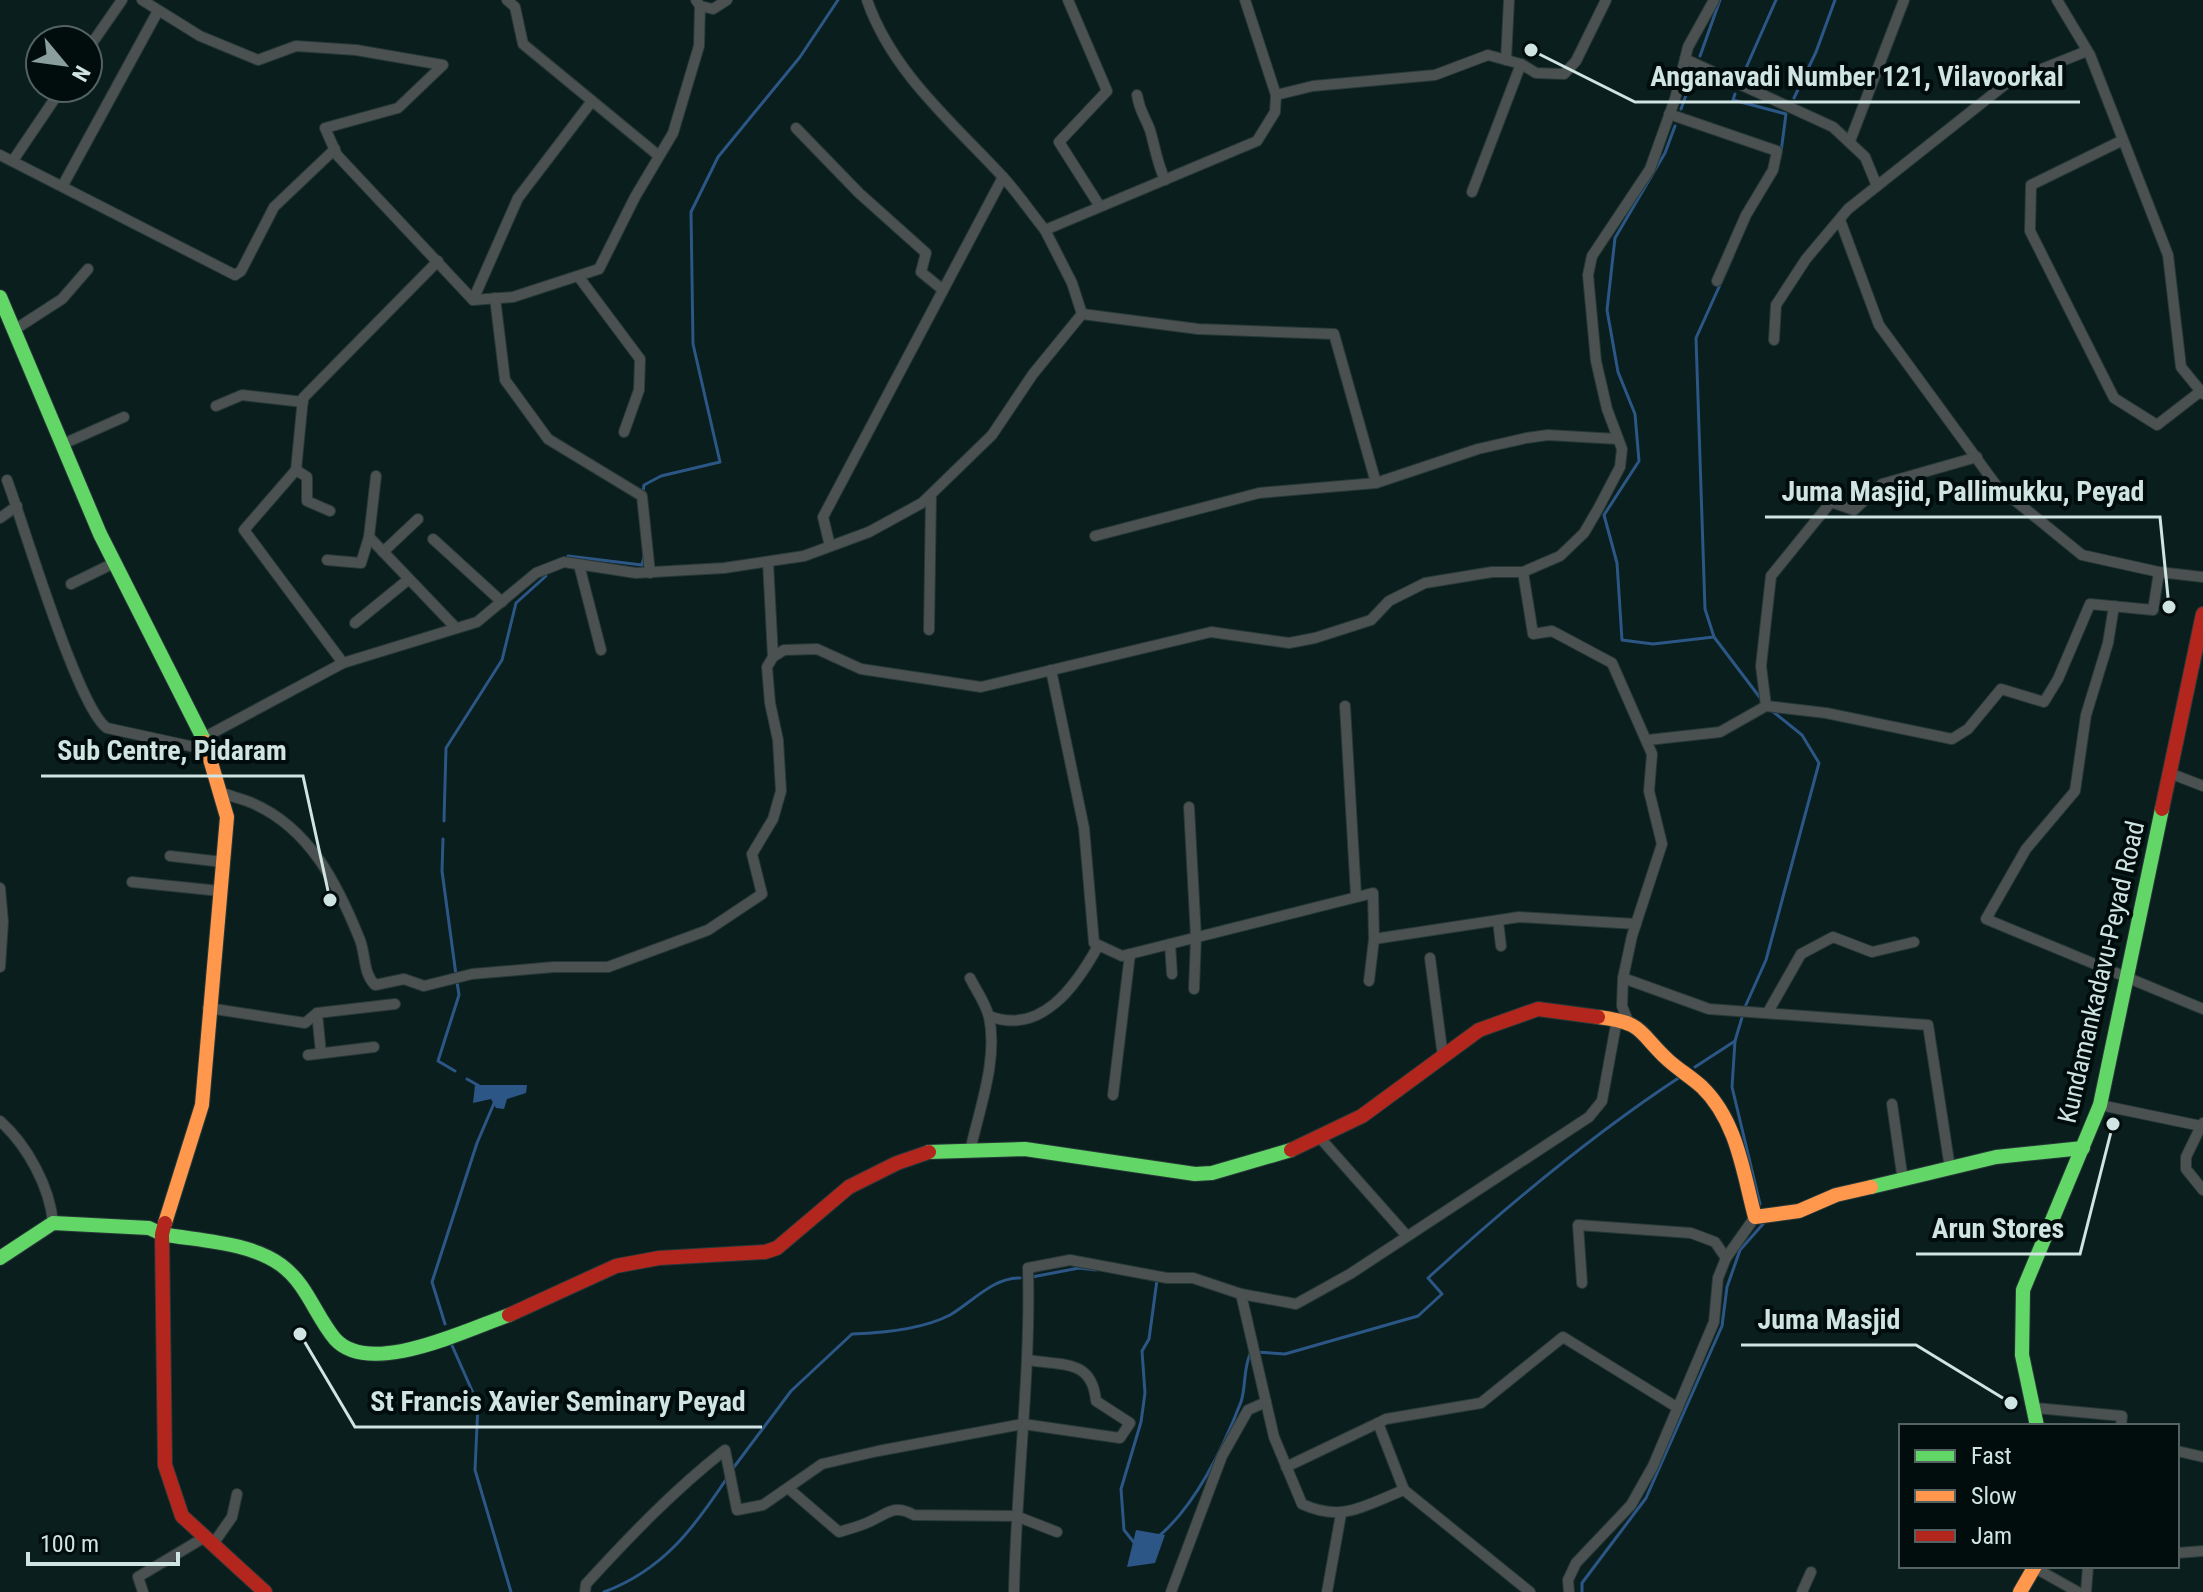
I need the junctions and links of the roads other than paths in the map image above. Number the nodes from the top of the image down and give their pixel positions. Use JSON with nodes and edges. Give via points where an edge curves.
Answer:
{"nodes":[{"id":1,"x":122,"y":0,"type":"edge"},
{"id":2,"x":142,"y":0,"type":"edge"},
{"id":3,"x":507,"y":0,"type":"edge"},
{"id":4,"x":727,"y":0,"type":"edge"},
{"id":5,"x":867,"y":0,"type":"edge"},
{"id":6,"x":1068,"y":0,"type":"edge"},
{"id":7,"x":1245,"y":0,"type":"edge"},
{"id":8,"x":1509,"y":0,"type":"edge"},
{"id":9,"x":1606,"y":0,"type":"edge"},
{"id":10,"x":1714,"y":0,"type":"edge"},
{"id":11,"x":1904,"y":0,"type":"edge"},
{"id":12,"x":2057,"y":0,"type":"edge"},
{"id":13,"x":698,"y":3,"type":"edge"},
{"id":14,"x":158,"y":11,"type":"junction"},
{"id":15,"x":104,"y":26,"type":"edge"},
{"id":16,"x":2087,"y":51,"type":"junction"},
{"id":17,"x":1685,"y":59,"type":"junction"},
{"id":18,"x":1506,"y":60,"type":"junction"},
{"id":19,"x":1521,"y":64,"type":"junction"},
{"id":20,"x":1137,"y":95,"type":"dead end"},
{"id":21,"x":1276,"y":95,"type":"junction"},
{"id":22,"x":592,"y":101,"type":"junction"},
{"id":23,"x":51,"y":104,"type":"edge"},
{"id":24,"x":1669,"y":114,"type":"junction"},
{"id":25,"x":796,"y":128,"type":"dead end"},
{"id":26,"x":2123,"y":140,"type":"junction"},
{"id":27,"x":1850,"y":141,"type":"junction"},
{"id":28,"x":335,"y":149,"type":"junction"},
{"id":29,"x":0,"y":155,"type":"edge"},
{"id":30,"x":659,"y":156,"type":"junction"},
{"id":31,"x":14,"y":159,"type":"junction"},
{"id":32,"x":1003,"y":177,"type":"junction"},
{"id":33,"x":1165,"y":180,"type":"junction"},
{"id":34,"x":63,"y":185,"type":"junction"},
{"id":35,"x":1877,"y":186,"type":"junction"},
{"id":36,"x":1472,"y":192,"type":"dead end"},
{"id":37,"x":1099,"y":205,"type":"junction"},
{"id":38,"x":1840,"y":220,"type":"junction"},
{"id":39,"x":1045,"y":230,"type":"junction"},
{"id":40,"x":438,"y":261,"type":"junction"},
{"id":41,"x":88,"y":269,"type":"dead end"},
{"id":42,"x":578,"y":276,"type":"junction"},
{"id":43,"x":1717,"y":281,"type":"dead end"},
{"id":44,"x":943,"y":290,"type":"junction"},
{"id":45,"x":0,"y":297,"type":"edge"},
{"id":46,"x":495,"y":298,"type":"junction"},
{"id":47,"x":473,"y":300,"type":"junction"},
{"id":48,"x":1082,"y":314,"type":"junction"},
{"id":49,"x":14,"y":330,"type":"junction"},
{"id":50,"x":1774,"y":340,"type":"dead end"},
{"id":51,"x":2202,"y":392,"type":"edge"},
{"id":52,"x":303,"y":402,"type":"junction"},
{"id":53,"x":216,"y":406,"type":"dead end"},
{"id":54,"x":124,"y":417,"type":"dead end"},
{"id":55,"x":624,"y":432,"type":"dead end"},
{"id":56,"x":1618,"y":439,"type":"junction"},
{"id":57,"x":63,"y":444,"type":"junction"},
{"id":58,"x":1977,"y":457,"type":"junction"},
{"id":59,"x":296,"y":470,"type":"junction"},
{"id":60,"x":376,"y":476,"type":"dead end"},
{"id":61,"x":7,"y":480,"type":"dead end"},
{"id":62,"x":1376,"y":483,"type":"junction"},
{"id":63,"x":931,"y":495,"type":"junction"},
{"id":64,"x":17,"y":506,"type":"junction"},
{"id":65,"x":330,"y":511,"type":"dead end"},
{"id":66,"x":0,"y":518,"type":"edge"},
{"id":67,"x":418,"y":519,"type":"dead end"},
{"id":68,"x":1095,"y":536,"type":"dead end"},
{"id":69,"x":369,"y":537,"type":"junction"},
{"id":70,"x":433,"y":539,"type":"dead end"},
{"id":71,"x":830,"y":546,"type":"junction"},
{"id":72,"x":383,"y":552,"type":"junction"},
{"id":73,"x":327,"y":560,"type":"dead end"},
{"id":74,"x":768,"y":562,"type":"junction"},
{"id":75,"x":114,"y":563,"type":"junction"},
{"id":76,"x":579,"y":565,"type":"junction"},
{"id":77,"x":1523,"y":572,"type":"junction"},
{"id":78,"x":2159,"y":572,"type":"junction"},
{"id":79,"x":650,"y":573,"type":"junction"},
{"id":80,"x":2203,"y":577,"type":"edge"},
{"id":81,"x":409,"y":579,"type":"junction"},
{"id":82,"x":71,"y":584,"type":"dead end"},
{"id":83,"x":502,"y":602,"type":"junction"},
{"id":84,"x":2114,"y":606,"type":"junction"},
{"id":85,"x":2203,"y":614,"type":"edge"},
{"id":86,"x":355,"y":623,"type":"dead end"},
{"id":87,"x":456,"y":628,"type":"junction"},
{"id":88,"x":929,"y":630,"type":"dead end"},
{"id":89,"x":601,"y":650,"type":"dead end"},
{"id":90,"x":773,"y":657,"type":"junction"},
{"id":91,"x":343,"y":663,"type":"junction"},
{"id":92,"x":1051,"y":670,"type":"junction"},
{"id":93,"x":1345,"y":706,"type":"dead end"},
{"id":94,"x":1766,"y":706,"type":"junction"},
{"id":95,"x":1648,"y":740,"type":"junction"},
{"id":96,"x":206,"y":744,"type":"junction"},
{"id":97,"x":2172,"y":774,"type":"junction"},
{"id":98,"x":2203,"y":786,"type":"edge"},
{"id":99,"x":223,"y":793,"type":"junction"},
{"id":100,"x":1189,"y":807,"type":"dead end"},
{"id":101,"x":170,"y":856,"type":"dead end"},
{"id":102,"x":223,"y":862,"type":"junction"},
{"id":103,"x":132,"y":882,"type":"dead end"},
{"id":104,"x":0,"y":888,"type":"edge"},
{"id":105,"x":220,"y":891,"type":"junction"},
{"id":106,"x":1356,"y":895,"type":"junction"},
{"id":107,"x":0,"y":896,"type":"edge"},
{"id":108,"x":1498,"y":921,"type":"junction"},
{"id":109,"x":1636,"y":924,"type":"junction"},
{"id":110,"x":1196,"y":937,"type":"junction"},
{"id":111,"x":1374,"y":939,"type":"junction"},
{"id":112,"x":1914,"y":942,"type":"dead end"},
{"id":113,"x":1170,"y":944,"type":"junction"},
{"id":114,"x":1098,"y":946,"type":"junction"},
{"id":115,"x":1501,"y":946,"type":"dead end"},
{"id":116,"x":1130,"y":954,"type":"junction"},
{"id":117,"x":1430,"y":958,"type":"dead end"},
{"id":118,"x":0,"y":967,"type":"edge"},
{"id":119,"x":1172,"y":974,"type":"dead end"},
{"id":120,"x":970,"y":978,"type":"dead end"},
{"id":121,"x":1623,"y":978,"type":"junction"},
{"id":122,"x":2129,"y":980,"type":"junction"},
{"id":123,"x":1369,"y":981,"type":"dead end"},
{"id":124,"x":1194,"y":989,"type":"dead end"},
{"id":125,"x":395,"y":1004,"type":"dead end"},
{"id":126,"x":208,"y":1008,"type":"junction"},
{"id":127,"x":2203,"y":1009,"type":"edge"},
{"id":128,"x":1768,"y":1012,"type":"junction"},
{"id":129,"x":317,"y":1013,"type":"junction"},
{"id":130,"x":989,"y":1016,"type":"junction"},
{"id":131,"x":1622,"y":1020,"type":"junction"},
{"id":132,"x":374,"y":1047,"type":"dead end"},
{"id":133,"x":321,"y":1053,"type":"junction"},
{"id":134,"x":308,"y":1055,"type":"dead end"},
{"id":135,"x":1443,"y":1057,"type":"junction"},
{"id":136,"x":1113,"y":1095,"type":"dead end"},
{"id":137,"x":1892,"y":1104,"type":"dead end"},
{"id":138,"x":2100,"y":1105,"type":"junction"},
{"id":139,"x":0,"y":1121,"type":"edge"},
{"id":140,"x":2202,"y":1125,"type":"edge"},
{"id":141,"x":1321,"y":1139,"type":"junction"},
{"id":142,"x":971,"y":1147,"type":"junction"},
{"id":143,"x":2083,"y":1148,"type":"junction"},
{"id":144,"x":1950,"y":1168,"type":"junction"},
{"id":145,"x":1903,"y":1181,"type":"junction"},
{"id":146,"x":2203,"y":1190,"type":"edge"},
{"id":147,"x":1755,"y":1217,"type":"junction"},
{"id":148,"x":53,"y":1223,"type":"junction"},
{"id":149,"x":162,"y":1234,"type":"junction"},
{"id":150,"x":1407,"y":1236,"type":"junction"},
{"id":151,"x":0,"y":1258,"type":"edge"},
{"id":152,"x":1726,"y":1258,"type":"junction"},
{"id":153,"x":1582,"y":1283,"type":"dead end"},
{"id":154,"x":1241,"y":1294,"type":"junction"},
{"id":155,"x":1028,"y":1360,"type":"junction"},
{"id":156,"x":1266,"y":1402,"type":"junction"},
{"id":157,"x":1678,"y":1408,"type":"junction"},
{"id":158,"x":2036,"y":1408,"type":"junction"},
{"id":159,"x":2122,"y":1421,"type":"edge"},
{"id":160,"x":1378,"y":1423,"type":"junction"},
{"id":161,"x":1023,"y":1424,"type":"junction"},
{"id":162,"x":2037,"y":1424,"type":"edge"},
{"id":163,"x":2179,"y":1451,"type":"edge"},
{"id":164,"x":2203,"y":1457,"type":"edge"},
{"id":165,"x":1286,"y":1467,"type":"junction"},
{"id":166,"x":788,"y":1488,"type":"junction"},
{"id":167,"x":1404,"y":1490,"type":"junction"},
{"id":168,"x":237,"y":1494,"type":"dead end"},
{"id":169,"x":1341,"y":1514,"type":"junction"},
{"id":170,"x":1016,"y":1516,"type":"junction"},
{"id":171,"x":1057,"y":1532,"type":"dead end"},
{"id":172,"x":209,"y":1541,"type":"junction"},
{"id":173,"x":2203,"y":1551,"type":"edge"},
{"id":174,"x":2179,"y":1553,"type":"edge"},
{"id":175,"x":2034,"y":1568,"type":"edge"},
{"id":176,"x":2037,"y":1568,"type":"edge"},
{"id":177,"x":2088,"y":1568,"type":"edge"},
{"id":178,"x":1811,"y":1572,"type":"dead end"},
{"id":179,"x":143,"y":1592,"type":"edge"},
{"id":180,"x":265,"y":1592,"type":"edge"},
{"id":181,"x":585,"y":1592,"type":"edge"},
{"id":182,"x":1014,"y":1592,"type":"edge"},
{"id":183,"x":1171,"y":1592,"type":"edge"},
{"id":184,"x":1327,"y":1592,"type":"edge"},
{"id":185,"x":1530,"y":1592,"type":"edge"},
{"id":186,"x":1569,"y":1592,"type":"edge"},
{"id":187,"x":1802,"y":1592,"type":"edge"},
{"id":188,"x":2020,"y":1592,"type":"edge"},
{"id":189,"x":2078,"y":1592,"type":"edge"},
{"id":190,"x":2086,"y":1592,"type":"edge"}],
"edges":[{"from":1,"to":15,"type":"street"},
{"from":2,"to":14,"type":"street"},
{"from":3,"to":22,"type":"street","via":[[515,7],[523,44]]},
{"from":4,"to":13,"type":"street","via":[[713,9]]},
{"from":5,"to":32,"type":"street","via":[[876,25],[912,79]]},
{"from":6,"to":37,"type":"street","via":[[1107,91],[1059,142]]},
{"from":7,"to":21,"type":"street"},
{"from":8,"to":18,"type":"street"},
{"from":9,"to":19,"type":"street","via":[[1576,61],[1564,74],[1536,73]]},
{"from":10,"to":17,"type":"street"},
{"from":11,"to":27,"type":"street"},
{"from":12,"to":16,"type":"street"},
{"from":13,"to":30,"type":"street","via":[[699,46],[673,133]]},
{"from":14,"to":28,"type":"street","via":[[224,48],[258,60],[296,46],[443,65],[398,108],[325,128]]},
{"from":14,"to":34,"type":"street"},
{"from":16,"to":26,"type":"street"},
{"from":16,"to":35,"type":"street","via":[[2007,83]]},
{"from":17,"to":24,"type":"street"},
{"from":17,"to":27,"type":"street","via":[[1833,127]]},
{"from":18,"to":19,"type":"street"},
{"from":18,"to":21,"type":"street","via":[[1488,55],[1435,75],[1313,86]]},
{"from":19,"to":36,"type":"street"},
{"from":20,"to":33,"type":"street"},
{"from":21,"to":33,"type":"street","via":[[1275,112],[1257,141]]},
{"from":22,"to":30,"type":"street"},
{"from":22,"to":47,"type":"street","via":[[518,198]]},
{"from":23,"to":31,"type":"street"},
{"from":24,"to":43,"type":"street","via":[[1777,151],[1773,170]]},
{"from":24,"to":56,"type":"street","via":[[1650,169],[1602,238],[1588,275],[1596,361]]},
{"from":25,"to":44,"type":"street","via":[[926,253],[921,272]]},
{"from":26,"to":51,"type":"street","via":[[2168,255],[2181,367]]},
{"from":26,"to":51,"type":"street","via":[[2031,185],[2030,231],[2114,398],[2157,425]]},
{"from":27,"to":35,"type":"street","via":[[1865,157]]},
{"from":28,"to":34,"type":"street","via":[[274,207],[235,275]]},
{"from":28,"to":40,"type":"street"},
{"from":29,"to":31,"type":"street"},
{"from":30,"to":42,"type":"street","via":[[599,269]]},
{"from":31,"to":34,"type":"street"},
{"from":32,"to":39,"type":"street"},
{"from":32,"to":44,"type":"street"},
{"from":33,"to":37,"type":"street"},
{"from":35,"to":38,"type":"street"},
{"from":37,"to":39,"type":"street"},
{"from":38,"to":50,"type":"street","via":[[1776,305]]},
{"from":38,"to":58,"type":"street","via":[[1879,325]]},
{"from":39,"to":48,"type":"street"},
{"from":40,"to":47,"type":"street"},
{"from":40,"to":52,"type":"street"},
{"from":41,"to":49,"type":"street","via":[[62,299]]},
{"from":42,"to":46,"type":"street"},
{"from":42,"to":55,"type":"street","via":[[640,359],[639,390]]},
{"from":44,"to":71,"type":"street","via":[[823,517]]},
{"from":45,"to":49,"type":"street"},
{"from":46,"to":47,"type":"street"},
{"from":46,"to":79,"type":"street","via":[[505,380],[548,439],[642,496]]},
{"from":48,"to":62,"type":"street","via":[[1198,329],[1334,334]]},
{"from":48,"to":63,"type":"street","via":[[992,435]]},
{"from":49,"to":57,"type":"street"},
{"from":52,"to":53,"type":"street","via":[[242,395]]},
{"from":52,"to":59,"type":"street"},
{"from":54,"to":57,"type":"street"},
{"from":56,"to":62,"type":"street","via":[[1526,438]]},
{"from":56,"to":77,"type":"street","via":[[1620,467],[1584,533],[1560,556]]},
{"from":57,"to":75,"type":"street"},
{"from":58,"to":78,"type":"street","via":[[1996,485],[2082,555]]},
{"from":58,"to":94,"type":"street","via":[[1882,484],[1854,510],[1831,502],[1771,576],[1761,666]]},
{"from":59,"to":65,"type":"street","via":[[307,477],[307,501]]},
{"from":59,"to":91,"type":"street","via":[[244,530]]},
{"from":60,"to":69,"type":"street"},
{"from":61,"to":64,"type":"street"},
{"from":62,"to":68,"type":"street","via":[[1259,493]]},
{"from":63,"to":71,"type":"street","via":[[869,532]]},
{"from":63,"to":88,"type":"street"},
{"from":64,"to":66,"type":"street"},
{"from":64,"to":96,"type":"street","via":[[97,722]]},
{"from":67,"to":72,"type":"street"},
{"from":69,"to":72,"type":"street"},
{"from":69,"to":73,"type":"street","via":[[361,563]]},
{"from":70,"to":83,"type":"street"},
{"from":71,"to":74,"type":"street"},
{"from":72,"to":81,"type":"street"},
{"from":74,"to":79,"type":"street"},
{"from":74,"to":90,"type":"street"},
{"from":75,"to":82,"type":"street"},
{"from":75,"to":96,"type":"street"},
{"from":76,"to":79,"type":"street"},
{"from":76,"to":83,"type":"street","via":[[564,562],[536,573]]},
{"from":76,"to":89,"type":"street"},
{"from":77,"to":92,"type":"street","via":[[1425,583],[1389,601],[1371,620],[1289,643],[1211,632]]},
{"from":77,"to":95,"type":"street","via":[[1533,634],[1552,631],[1612,663]]},
{"from":78,"to":80,"type":"street"},
{"from":78,"to":84,"type":"street","via":[[2153,610]]},
{"from":81,"to":86,"type":"street"},
{"from":81,"to":87,"type":"street"},
{"from":83,"to":87,"type":"street","via":[[477,622]]},
{"from":84,"to":94,"type":"street","via":[[2090,604],[2044,702],[2001,689],[1968,729],[1952,739]]},
{"from":84,"to":122,"type":"street","via":[[2086,715],[2075,791],[2026,849],[1986,919]]},
{"from":85,"to":97,"type":"street","name":"Kundamankadavu-Peyad Road"},
{"from":87,"to":91,"type":"street"},
{"from":90,"to":92,"type":"street","via":[[784,650],[817,649],[861,669],[981,687]]},
{"from":90,"to":99,"type":"street","via":[[767,679],[781,791],[773,819],[752,854],[762,894],[717,925],[622,964],[467,976],[424,986],[404,979],[375,985],[367,976],[346,905],[322,861],[278,817]]},
{"from":91,"to":96,"type":"street"},
{"from":92,"to":114,"type":"street","via":[[1084,828]]},
{"from":93,"to":106,"type":"street"},
{"from":94,"to":95,"type":"street","via":[[1720,732]]},
{"from":95,"to":109,"type":"street","via":[[1649,791],[1662,844]]},
{"from":96,"to":99,"type":"street"},
{"from":97,"to":98,"type":"street"},
{"from":97,"to":122,"type":"street","name":"Kundamankadavu-Peyad Road"},
{"from":99,"to":102,"type":"street"},
{"from":100,"to":110,"type":"street"},
{"from":101,"to":102,"type":"street"},
{"from":102,"to":105,"type":"street"},
{"from":103,"to":105,"type":"street"},
{"from":104,"to":107,"type":"street"},
{"from":105,"to":126,"type":"street"},
{"from":106,"to":110,"type":"street"},
{"from":106,"to":111,"type":"street","via":[[1373,893]]},
{"from":107,"to":118,"type":"street"},
{"from":108,"to":109,"type":"street","via":[[1519,917]]},
{"from":108,"to":111,"type":"street"},
{"from":108,"to":115,"type":"street"},
{"from":109,"to":121,"type":"street"},
{"from":110,"to":113,"type":"street"},
{"from":110,"to":124,"type":"street"},
{"from":111,"to":123,"type":"street"},
{"from":112,"to":128,"type":"street","via":[[1872,952],[1833,937],[1801,954]]},
{"from":113,"to":116,"type":"street"},
{"from":113,"to":119,"type":"street"},
{"from":114,"to":116,"type":"street"},
{"from":114,"to":130,"type":"street","via":[[1078,982],[1042,1013],[1005,1022]]},
{"from":116,"to":136,"type":"street"},
{"from":117,"to":135,"type":"street"},
{"from":120,"to":130,"type":"street"},
{"from":121,"to":128,"type":"street","via":[[1709,1009]]},
{"from":121,"to":131,"type":"street"},
{"from":122,"to":127,"type":"street"},
{"from":122,"to":138,"type":"street","name":"Kundamankadavu-Peyad Road"},
{"from":125,"to":129,"type":"street"},
{"from":126,"to":129,"type":"street","via":[[305,1023]]},
{"from":126,"to":149,"type":"street","via":[[202,1105]]},
{"from":128,"to":144,"type":"street","via":[[1928,1025]]},
{"from":129,"to":133,"type":"street"},
{"from":130,"to":142,"type":"street","via":[[988,1070]]},
{"from":131,"to":135,"type":"street","via":[[1538,1009],[1479,1030]]},
{"from":131,"to":147,"type":"street","via":[[1646,1033],[1720,1109],[1732,1131]]},
{"from":131,"to":150,"type":"street","via":[[1602,1101],[1589,1117]]},
{"from":132,"to":133,"type":"street"},
{"from":133,"to":134,"type":"street"},
{"from":135,"to":141,"type":"street","via":[[1379,1105]]},
{"from":137,"to":145,"type":"street"},
{"from":138,"to":140,"type":"street"},
{"from":138,"to":143,"type":"street","name":"Kundamankadavu-Peyad Road"},
{"from":139,"to":148,"type":"street","via":[[26,1150],[52,1208]]},
{"from":140,"to":146,"type":"street","via":[[2186,1157],[2186,1169]]},
{"from":141,"to":142,"type":"street","via":[[1240,1166],[1195,1174],[1051,1152]]},
{"from":141,"to":150,"type":"street"},
{"from":142,"to":149,"type":"street","via":[[936,1150],[873,1173],[829,1202],[777,1248],[616,1266],[525,1309],[387,1355],[354,1352],[336,1340],[299,1281],[279,1263],[232,1245]]},
{"from":143,"to":144,"type":"street","via":[[1996,1157]]},
{"from":143,"to":158,"type":"street","name":"Kundamankadavu-Peyad Road","via":[[2023,1290],[2022,1355]]},
{"from":144,"to":145,"type":"street"},
{"from":145,"to":147,"type":"street","via":[[1836,1195],[1799,1211]]},
{"from":147,"to":152,"type":"street"},
{"from":148,"to":149,"type":"street","via":[[149,1228]]},
{"from":148,"to":151,"type":"street"},
{"from":149,"to":172,"type":"street","via":[[165,1465],[182,1516]]},
{"from":150,"to":154,"type":"street","via":[[1296,1304]]},
{"from":152,"to":153,"type":"street","via":[[1715,1242],[1691,1233],[1578,1225]]},
{"from":152,"to":157,"type":"street","via":[[1718,1278],[1714,1322]]},
{"from":154,"to":155,"type":"street","via":[[1193,1278],[1070,1260],[1028,1268]]},
{"from":154,"to":156,"type":"street"},
{"from":155,"to":161,"type":"street"},
{"from":155,"to":161,"type":"street","via":[[1086,1371],[1094,1380],[1096,1401],[1130,1423],[1120,1438]]},
{"from":156,"to":165,"type":"street"},
{"from":156,"to":183,"type":"street","via":[[1248,1410],[1222,1456]]},
{"from":157,"to":160,"type":"street","via":[[1563,1337],[1481,1403]]},
{"from":157,"to":186,"type":"street","via":[[1642,1488],[1576,1563]]},
{"from":158,"to":159,"type":"street"},
{"from":158,"to":162,"type":"street","name":"Kundamankadavu-Peyad Road"},
{"from":160,"to":165,"type":"street"},
{"from":160,"to":167,"type":"street"},
{"from":161,"to":166,"type":"street","via":[[822,1464]]},
{"from":161,"to":170,"type":"street"},
{"from":163,"to":164,"type":"street"},
{"from":165,"to":169,"type":"street","via":[[1302,1504],[1324,1514]]},
{"from":166,"to":170,"type":"street","via":[[839,1532],[873,1521],[888,1509],[914,1515]]},
{"from":166,"to":181,"type":"street","via":[[763,1505],[737,1510],[725,1450],[621,1546],[586,1584]]},
{"from":167,"to":169,"type":"street"},
{"from":167,"to":185,"type":"street"},
{"from":168,"to":172,"type":"street","via":[[232,1517]]},
{"from":169,"to":184,"type":"street"},
{"from":170,"to":171,"type":"street"},
{"from":170,"to":182,"type":"street"},
{"from":172,"to":179,"type":"street","via":[[138,1577]]},
{"from":172,"to":180,"type":"street"},
{"from":173,"to":174,"type":"street"},
{"from":175,"to":188,"type":"street"},
{"from":176,"to":189,"type":"street"},
{"from":177,"to":190,"type":"street"},
{"from":178,"to":187,"type":"street"}]}
